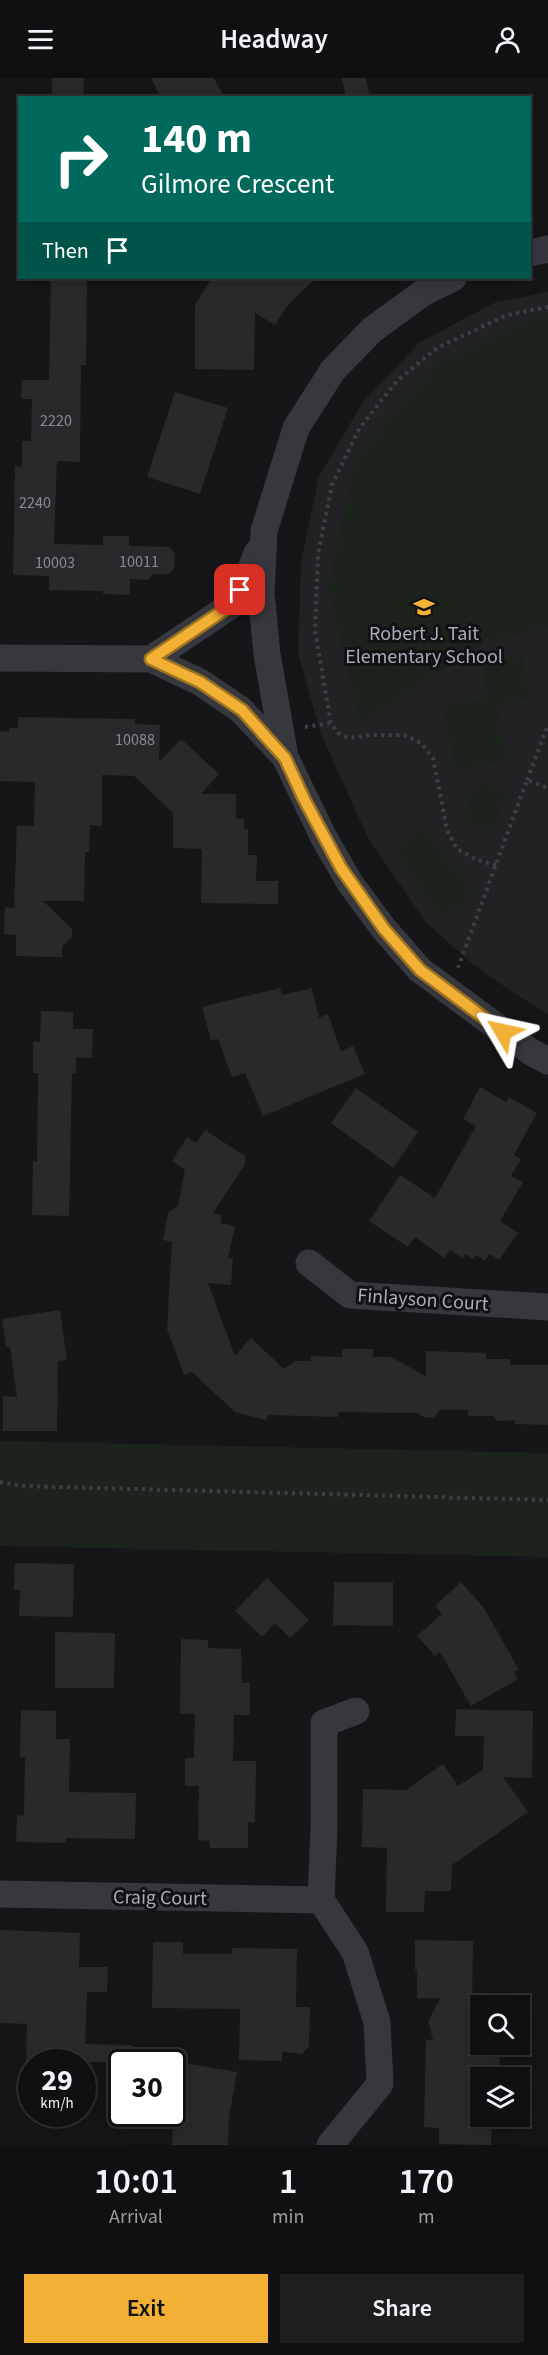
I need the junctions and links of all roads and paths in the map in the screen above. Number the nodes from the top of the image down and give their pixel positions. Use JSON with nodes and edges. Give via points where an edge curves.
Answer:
{"nodes":[{"id":1,"x":548,"y":249,"type":"edge"},
{"id":2,"x":531,"y":253,"type":"edge"},
{"id":3,"x":451,"y":279,"type":"edge"},
{"id":4,"x":548,"y":308,"type":"edge"},
{"id":5,"x":264,"y":531,"type":"junction"},
{"id":6,"x":0,"y":658,"type":"edge"},
{"id":7,"x":151,"y":659,"type":"junction"},
{"id":8,"x":331,"y":723,"type":"junction"},
{"id":9,"x":548,"y":725,"type":"edge"},
{"id":10,"x":302,"y":728,"type":"dead end"},
{"id":11,"x":285,"y":758,"type":"junction"},
{"id":12,"x":527,"y":780,"type":"junction"},
{"id":13,"x":548,"y":788,"type":"edge"},
{"id":14,"x":496,"y":865,"type":"junction"},
{"id":15,"x":454,"y":977,"type":"dead end"},
{"id":16,"x":548,"y":1061,"type":"edge"},
{"id":17,"x":309,"y":1263,"type":"dead end"},
{"id":18,"x":548,"y":1307,"type":"edge"},
{"id":19,"x":0,"y":1482,"type":"edge"},
{"id":20,"x":548,"y":1500,"type":"edge"},
{"id":21,"x":356,"y":1711,"type":"dead end"},
{"id":22,"x":0,"y":1894,"type":"edge"},
{"id":23,"x":321,"y":1900,"type":"junction"},
{"id":24,"x":330,"y":2145,"type":"edge"}],
"edges":[{"from":1,"to":2,"type":"street"},
{"from":3,"to":5,"type":"street","via":[[424,292],[372,330],[333,370],[296,428]]},
{"from":4,"to":8,"type":"path","via":[[507,315],[437,348],[397,381],[358,429],[332,485],[318,554],[315,631]]},
{"from":5,"to":7,"type":"street","via":[[249,574],[230,606]]},
{"from":5,"to":11,"type":"street","via":[[261,593]]},
{"from":6,"to":7,"type":"street"},
{"from":7,"to":11,"type":"street","via":[[200,682],[242,710]]},
{"from":8,"to":10,"type":"path"},
{"from":8,"to":14,"type":"path","via":[[348,738],[404,735],[421,743],[433,758],[447,830],[457,849]]},
{"from":9,"to":12,"type":"path"},
{"from":11,"to":16,"type":"street","via":[[344,874],[384,929],[420,970]]},
{"from":12,"to":13,"type":"path"},
{"from":12,"to":14,"type":"path"},
{"from":14,"to":15,"type":"path"},
{"from":17,"to":18,"type":"street","name":"Finlayson Court","via":[[350,1295]]},
{"from":19,"to":20,"type":"path"},
{"from":21,"to":23,"type":"street","via":[[324,1723]]},
{"from":22,"to":23,"type":"street","name":"Craig Court"},
{"from":23,"to":24,"type":"street","via":[[355,1952],[377,2022],[380,2084]]}]}
